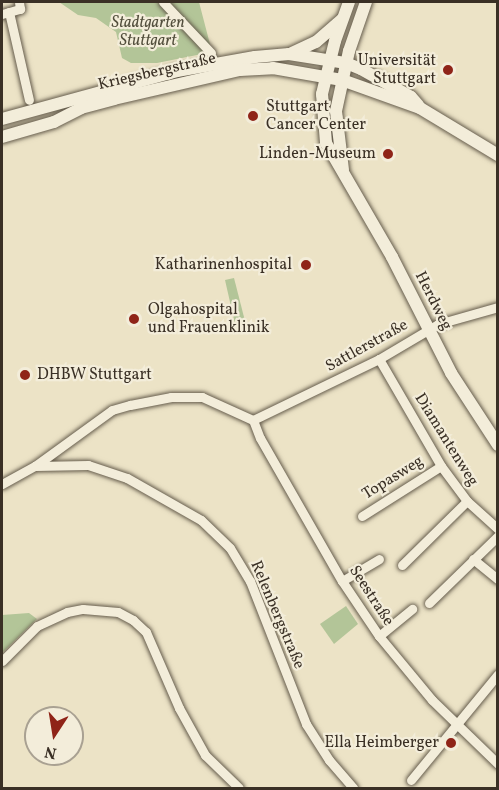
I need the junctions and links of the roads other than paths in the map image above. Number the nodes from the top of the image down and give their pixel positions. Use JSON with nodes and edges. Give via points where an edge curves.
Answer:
{"nodes":[{"id":1,"x":19,"y":2,"type":"edge"},
{"id":2,"x":163,"y":2,"type":"edge"},
{"id":3,"x":349,"y":2,"type":"edge"},
{"id":4,"x":366,"y":2,"type":"edge"},
{"id":5,"x":5,"y":13,"type":"edge"},
{"id":6,"x":343,"y":18,"type":"junction"},
{"id":7,"x":211,"y":53,"type":"dead end"},
{"id":8,"x":289,"y":54,"type":"junction"},
{"id":9,"x":329,"y":60,"type":"junction"},
{"id":10,"x":346,"y":63,"type":"junction"},
{"id":11,"x":326,"y":75,"type":"junction"},
{"id":12,"x":342,"y":80,"type":"junction"},
{"id":13,"x":29,"y":100,"type":"dead end"},
{"id":14,"x":420,"y":108,"type":"junction"},
{"id":15,"x":2,"y":119,"type":"edge"},
{"id":16,"x":2,"y":137,"type":"edge"},
{"id":17,"x":498,"y":155,"type":"edge"},
{"id":18,"x":343,"y":170,"type":"junction"},
{"id":19,"x":498,"y":307,"type":"edge"},
{"id":20,"x":429,"y":328,"type":"junction"},
{"id":21,"x":379,"y":358,"type":"junction"},
{"id":22,"x":253,"y":420,"type":"junction"},
{"id":23,"x":498,"y":445,"type":"edge"},
{"id":24,"x":35,"y":466,"type":"junction"},
{"id":25,"x":441,"y":466,"type":"junction"},
{"id":26,"x":2,"y":484,"type":"edge"},
{"id":27,"x":466,"y":501,"type":"junction"},
{"id":28,"x":362,"y":516,"type":"dead end"},
{"id":29,"x":498,"y":529,"type":"edge"},
{"id":30,"x":498,"y":536,"type":"edge"},
{"id":31,"x":379,"y":559,"type":"dead end"},
{"id":32,"x":473,"y":559,"type":"junction"},
{"id":33,"x":402,"y":565,"type":"dead end"},
{"id":34,"x":498,"y":579,"type":"edge"},
{"id":35,"x":342,"y":581,"type":"junction"},
{"id":36,"x":429,"y":603,"type":"dead end"},
{"id":37,"x":412,"y":609,"type":"dead end"},
{"id":38,"x":379,"y":636,"type":"junction"},
{"id":39,"x":2,"y":661,"type":"edge"},
{"id":40,"x":498,"y":674,"type":"edge"},
{"id":41,"x":455,"y":724,"type":"junction"},
{"id":42,"x":498,"y":764,"type":"edge"},
{"id":43,"x":411,"y":780,"type":"dead end"},
{"id":44,"x":239,"y":789,"type":"edge"},
{"id":45,"x":353,"y":789,"type":"edge"}],
"edges":[{"from":1,"to":5,"type":"street","via":[[20,9]]},
{"from":2,"to":7,"type":"street"},
{"from":3,"to":6,"type":"main road","name":"Herdweg"},
{"from":4,"to":10,"type":"main road","name":"Herdweg"},
{"from":5,"to":13,"type":"street"},
{"from":6,"to":8,"type":"main road","via":[[316,42]]},
{"from":6,"to":9,"type":"main road","name":"Herdweg"},
{"from":8,"to":9,"type":"main road","name":"Kriegsbergstraße"},
{"from":8,"to":15,"type":"main road","name":"Kriegsbergstraße","via":[[177,71]]},
{"from":9,"to":10,"type":"main road","name":"Kriegsbergstraße"},
{"from":9,"to":11,"type":"main road","name":"Herdweg"},
{"from":10,"to":12,"type":"main road","name":"Herdweg"},
{"from":10,"to":14,"type":"main road","name":"Kriegsbergstraße","via":[[384,80],[411,97]]},
{"from":11,"to":12,"type":"main road","name":"Kriegsbergstraße"},
{"from":11,"to":16,"type":"main road","name":"Kriegsbergstraße","via":[[273,68],[240,70],[81,108],[54,122]]},
{"from":11,"to":18,"type":"main road","name":"Herdweg","via":[[322,102],[326,143]]},
{"from":12,"to":14,"type":"main road","name":"Kriegsbergstraße"},
{"from":12,"to":18,"type":"main road","name":"Herdweg","via":[[336,117]]},
{"from":14,"to":17,"type":"main road"},
{"from":18,"to":20,"type":"main road","name":"Herdweg"},
{"from":19,"to":20,"type":"street","name":"Sattlerstraße"},
{"from":20,"to":21,"type":"street","name":"Sattlerstraße"},
{"from":20,"to":23,"type":"main road","name":"Herdweg","via":[[451,374]]},
{"from":21,"to":22,"type":"street","name":"Sattlerstraße"},
{"from":21,"to":25,"type":"street","name":"Diamantenweg"},
{"from":22,"to":24,"type":"street","via":[[202,397],[171,397],[130,405],[112,410]]},
{"from":22,"to":35,"type":"street","name":"Seestraße"},
{"from":24,"to":26,"type":"street"},
{"from":24,"to":45,"type":"street","name":"Relenbergstraße","via":[[88,465],[127,478],[201,520],[230,548],[250,581],[306,724]]},
{"from":25,"to":27,"type":"street","name":"Diamantenweg"},
{"from":25,"to":28,"type":"street","name":"Topasweg"},
{"from":27,"to":29,"type":"street","name":"Diamantenweg"},
{"from":27,"to":33,"type":"street"},
{"from":30,"to":32,"type":"street"},
{"from":31,"to":35,"type":"street"},
{"from":32,"to":34,"type":"street"},
{"from":32,"to":36,"type":"street"},
{"from":35,"to":38,"type":"street","name":"Seestraße"},
{"from":37,"to":38,"type":"street"},
{"from":38,"to":41,"type":"street","name":"Seestraße"},
{"from":39,"to":44,"type":"street","via":[[37,626],[67,612],[118,612],[134,620],[146,632],[179,708],[205,755]]},
{"from":40,"to":41,"type":"street"},
{"from":41,"to":42,"type":"street","name":"Seestraße"},
{"from":41,"to":43,"type":"street"}]}
